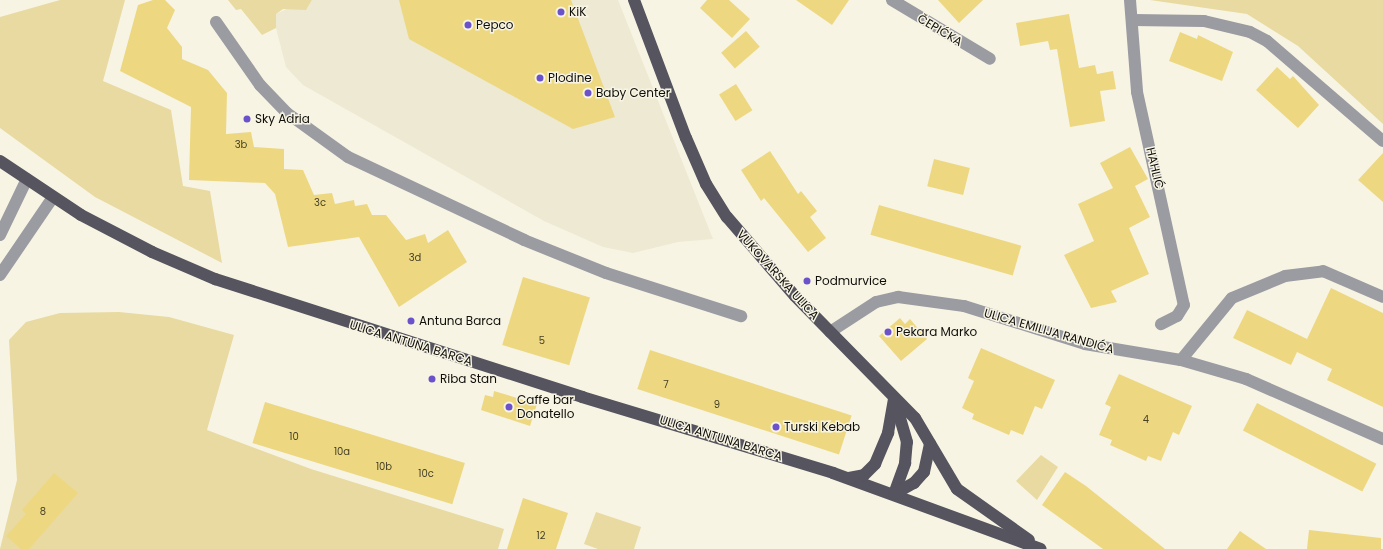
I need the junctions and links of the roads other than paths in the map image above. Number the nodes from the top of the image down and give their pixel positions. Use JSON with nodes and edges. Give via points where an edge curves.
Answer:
{"nodes":[{"id":1,"x":634,"y":0,"type":"edge"},
{"id":2,"x":892,"y":0,"type":"edge"},
{"id":3,"x":1130,"y":0,"type":"edge"},
{"id":4,"x":1133,"y":20,"type":"junction"},
{"id":5,"x":216,"y":22,"type":"dead end"},
{"id":6,"x":990,"y":59,"type":"dead end"},
{"id":7,"x":1383,"y":141,"type":"edge"},
{"id":8,"x":0,"y":161,"type":"edge"},
{"id":9,"x":27,"y":179,"type":"junction"},
{"id":10,"x":53,"y":197,"type":"junction"},
{"id":11,"x":0,"y":235,"type":"edge"},
{"id":12,"x":0,"y":275,"type":"edge"},
{"id":13,"x":1383,"y":297,"type":"edge"},
{"id":14,"x":741,"y":316,"type":"dead end"},
{"id":15,"x":1161,"y":324,"type":"dead end"},
{"id":16,"x":830,"y":332,"type":"junction"},
{"id":17,"x":1181,"y":360,"type":"junction"},
{"id":18,"x":894,"y":399,"type":"junction"},
{"id":19,"x":1383,"y":439,"type":"edge"},
{"id":20,"x":930,"y":443,"type":"junction"},
{"id":21,"x":849,"y":478,"type":"junction"},
{"id":22,"x":894,"y":494,"type":"junction"},
{"id":23,"x":1039,"y":548,"type":"edge"}],
"edges":[{"from":1,"to":16,"type":"main road","name":"VUKOVARSKA ULICA","via":[[706,184],[748,245]]},
{"from":2,"to":6,"type":"street","name":"ČEPIĆKA"},
{"from":3,"to":4,"type":"street","name":"HAHLIĆ"},
{"from":4,"to":7,"type":"street","via":[[1204,21],[1250,32],[1267,41]]},
{"from":4,"to":15,"type":"street","name":"HAHLIĆ","via":[[1132,63],[1137,92],[1184,305],[1177,316]]},
{"from":5,"to":14,"type":"street","via":[[260,85],[287,113],[348,157],[524,240],[606,273]]},
{"from":8,"to":9,"type":"main road","name":"ULICA ANTUNA BARCA"},
{"from":9,"to":10,"type":"main road","name":"ULICA ANTUNA BARCA"},
{"from":9,"to":11,"type":"street"},
{"from":10,"to":12,"type":"street"},
{"from":10,"to":21,"type":"main road","name":"ULICA ANTUNA BARCA","via":[[152,252],[215,279],[357,327]]},
{"from":13,"to":17,"type":"street","via":[[1323,272],[1285,276],[1232,298]]},
{"from":16,"to":17,"type":"street","name":"ULICA EMILIJA RANDIĆA","via":[[876,302],[916,298],[964,306],[1085,344]]},
{"from":16,"to":18,"type":"main road","name":"VUKOVARSKA ULICA"},
{"from":17,"to":19,"type":"street","name":"ULICA EMILIJA RANDIĆA","via":[[1246,379]]},
{"from":18,"to":20,"type":"main road","name":"VUKOVARSKA ULICA","via":[[915,418]]},
{"from":18,"to":21,"type":"main road","via":[[888,433],[875,464],[864,475]]},
{"from":18,"to":22,"type":"main road","name":"VUKOVARSKA ULICA","via":[[907,442],[905,463]]},
{"from":20,"to":22,"type":"main road","via":[[924,472],[914,483]]},
{"from":20,"to":23,"type":"main road","name":"VUKOVARSKA ULICA","via":[[957,489]]},
{"from":21,"to":22,"type":"main road","name":"ULICA ANTUNA BARCA"},
{"from":22,"to":23,"type":"main road","name":"VUKOVARSKA ULICA"}]}
